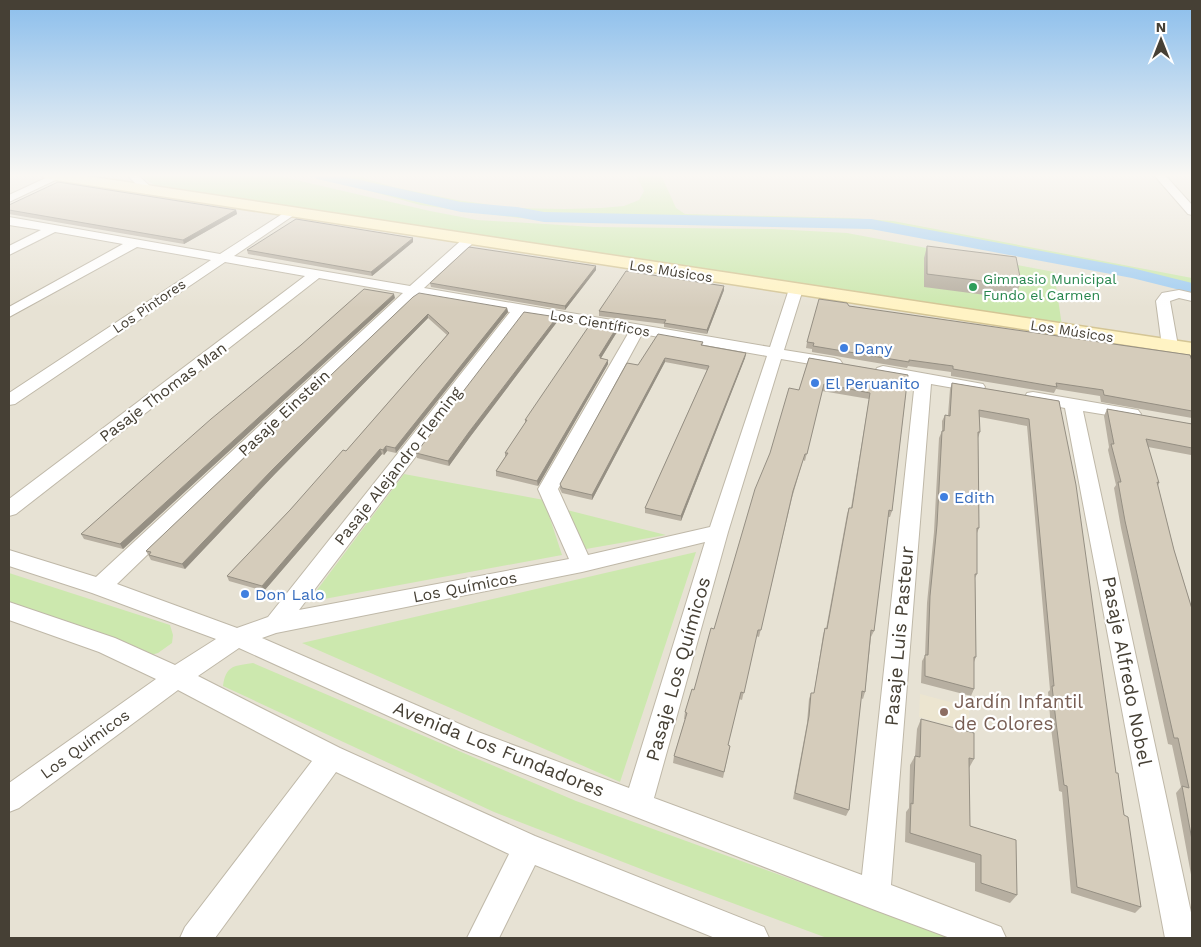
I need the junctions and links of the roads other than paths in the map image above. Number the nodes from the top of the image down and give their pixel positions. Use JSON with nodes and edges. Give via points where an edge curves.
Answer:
{"nodes":[{"id":1,"x":281,"y":219,"type":"edge"},
{"id":2,"x":331,"y":219,"type":"edge"},
{"id":3,"x":9,"y":221,"type":"edge"},
{"id":4,"x":52,"y":229,"type":"junction"},
{"id":5,"x":469,"y":240,"type":"junction"},
{"id":6,"x":134,"y":243,"type":"junction"},
{"id":7,"x":9,"y":251,"type":"edge"},
{"id":8,"x":221,"y":258,"type":"junction"},
{"id":9,"x":316,"y":274,"type":"junction"},
{"id":10,"x":796,"y":290,"type":"junction"},
{"id":11,"x":413,"y":291,"type":"junction"},
{"id":12,"x":1192,"y":297,"type":"edge"},
{"id":13,"x":520,"y":309,"type":"junction"},
{"id":14,"x":9,"y":313,"type":"edge"},
{"id":15,"x":638,"y":329,"type":"junction"},
{"id":16,"x":1170,"y":346,"type":"junction"},
{"id":17,"x":1192,"y":349,"type":"edge"},
{"id":18,"x":776,"y":353,"type":"junction"},
{"id":19,"x":845,"y":365,"type":"edge"},
{"id":20,"x":864,"y":368,"type":"edge"},
{"id":21,"x":923,"y":378,"type":"junction"},
{"id":22,"x":989,"y":390,"type":"edge"},
{"id":23,"x":1017,"y":394,"type":"edge"},
{"id":24,"x":9,"y":400,"type":"edge"},
{"id":25,"x":1073,"y":404,"type":"junction"},
{"id":26,"x":1146,"y":416,"type":"edge"},
{"id":27,"x":9,"y":509,"type":"edge"},
{"id":28,"x":718,"y":532,"type":"junction"},
{"id":29,"x":9,"y":558,"type":"edge"},
{"id":30,"x":582,"y":564,"type":"junction"},
{"id":31,"x":100,"y":587,"type":"junction"},
{"id":32,"x":9,"y":610,"type":"edge"},
{"id":33,"x":276,"y":624,"type":"junction"},
{"id":34,"x":237,"y":637,"type":"junction"},
{"id":35,"x":177,"y":677,"type":"junction"},
{"id":36,"x":331,"y":757,"type":"junction"},
{"id":37,"x":9,"y":799,"type":"edge"},
{"id":38,"x":638,"y":806,"type":"junction"},
{"id":39,"x":528,"y":848,"type":"junction"},
{"id":40,"x":875,"y":895,"type":"junction"},
{"id":41,"x":196,"y":938,"type":"edge"},
{"id":42,"x":483,"y":938,"type":"edge"},
{"id":43,"x":753,"y":938,"type":"edge"},
{"id":44,"x":990,"y":938,"type":"edge"},
{"id":45,"x":1181,"y":938,"type":"edge"}],
"edges":[{"from":1,"to":8,"type":"street","name":"Los Pintores"},
{"from":2,"to":5,"type":"street","name":"Los Músicos"},
{"from":3,"to":4,"type":"street","name":"Los Científicos"},
{"from":4,"to":6,"type":"street","name":"Los Científicos"},
{"from":4,"to":7,"type":"street"},
{"from":5,"to":10,"type":"street","name":"Los Músicos"},
{"from":5,"to":11,"type":"street","name":"Pasaje Einstein"},
{"from":6,"to":8,"type":"street","name":"Los Científicos"},
{"from":6,"to":14,"type":"street"},
{"from":8,"to":9,"type":"street","name":"Los Científicos"},
{"from":8,"to":24,"type":"street","name":"Los Pintores"},
{"from":9,"to":11,"type":"street","name":"Los Científicos"},
{"from":9,"to":27,"type":"street","name":"Pasaje Thomas Man"},
{"from":10,"to":16,"type":"street","name":"Los Músicos"},
{"from":10,"to":18,"type":"street"},
{"from":11,"to":13,"type":"street","name":"Los Científicos"},
{"from":11,"to":31,"type":"street","name":"Pasaje Einstein"},
{"from":12,"to":16,"type":"street","via":[[1179,294],[1167,296],[1163,301]]},
{"from":13,"to":15,"type":"street","name":"Los Científicos"},
{"from":13,"to":33,"type":"street","name":"Pasaje Alejandro Fleming"},
{"from":15,"to":18,"type":"street","name":"Los Científicos"},
{"from":15,"to":30,"type":"street","via":[[548,489]]},
{"from":16,"to":17,"type":"street","name":"Los Músicos"},
{"from":18,"to":19,"type":"street","name":"Los Científicos"},
{"from":18,"to":28,"type":"street"},
{"from":20,"to":21,"type":"street"},
{"from":21,"to":22,"type":"street"},
{"from":21,"to":40,"type":"street","name":"Pasaje Luis Pasteur"},
{"from":23,"to":25,"type":"street"},
{"from":25,"to":26,"type":"street"},
{"from":25,"to":45,"type":"street","name":"Pasaje Alfredo Nobel"},
{"from":28,"to":30,"type":"street","name":"Los Químicos"},
{"from":28,"to":38,"type":"street","name":"Pasaje Los Químicos"},
{"from":29,"to":31,"type":"street","name":"Avenida Los Fundadores"},
{"from":30,"to":33,"type":"street","name":"Los Químicos"},
{"from":31,"to":34,"type":"street","name":"Avenida Los Fundadores"},
{"from":32,"to":35,"type":"street","via":[[107,645]]},
{"from":33,"to":34,"type":"street","name":"Los Químicos"},
{"from":34,"to":35,"type":"street","name":"Los Químicos"},
{"from":34,"to":38,"type":"street","name":"Avenida Los Fundadores","via":[[470,741]]},
{"from":35,"to":36,"type":"street"},
{"from":35,"to":37,"type":"street","name":"Los Químicos"},
{"from":36,"to":39,"type":"street"},
{"from":36,"to":41,"type":"street"},
{"from":38,"to":40,"type":"street","name":"Avenida Los Fundadores"},
{"from":39,"to":42,"type":"street"},
{"from":39,"to":43,"type":"street"},
{"from":40,"to":44,"type":"street","name":"Avenida Los Fundadores"}]}
